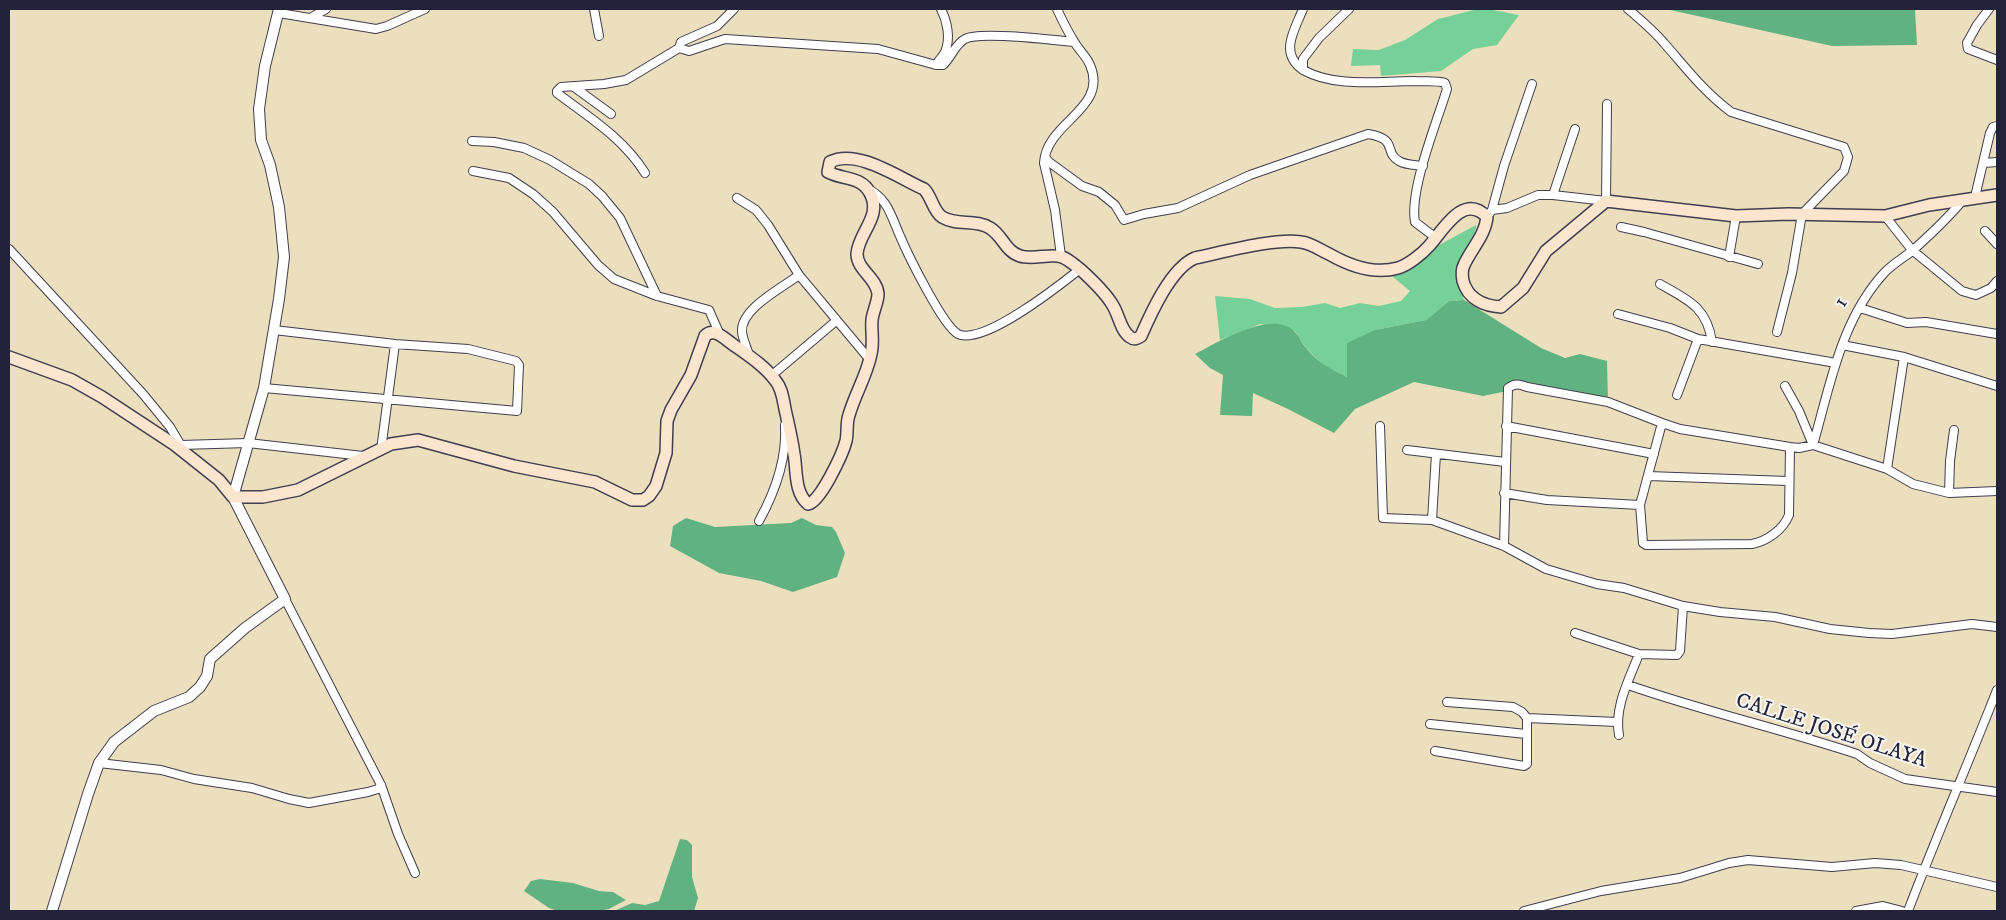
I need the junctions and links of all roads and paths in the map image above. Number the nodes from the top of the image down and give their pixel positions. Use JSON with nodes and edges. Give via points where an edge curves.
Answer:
{"nodes":[{"id":1,"x":326,"y":9,"type":"edge"},
{"id":2,"x":425,"y":9,"type":"edge"},
{"id":3,"x":594,"y":9,"type":"edge"},
{"id":4,"x":734,"y":9,"type":"edge"},
{"id":5,"x":941,"y":9,"type":"edge"},
{"id":6,"x":1056,"y":9,"type":"edge"},
{"id":7,"x":1303,"y":9,"type":"edge"},
{"id":8,"x":1350,"y":9,"type":"edge"},
{"id":9,"x":1628,"y":9,"type":"edge"},
{"id":10,"x":1989,"y":9,"type":"edge"},
{"id":11,"x":279,"y":11,"type":"edge"},
{"id":12,"x":312,"y":17,"type":"junction"},
{"id":13,"x":599,"y":36,"type":"dead end"},
{"id":14,"x":1074,"y":42,"type":"junction"},
{"id":15,"x":680,"y":48,"type":"junction"},
{"id":16,"x":1997,"y":60,"type":"edge"},
{"id":17,"x":936,"y":65,"type":"junction"},
{"id":18,"x":1303,"y":70,"type":"junction"},
{"id":19,"x":1532,"y":84,"type":"dead end"},
{"id":20,"x":574,"y":87,"type":"junction"},
{"id":21,"x":1607,"y":104,"type":"dead end"},
{"id":22,"x":611,"y":114,"type":"dead end"},
{"id":23,"x":1997,"y":126,"type":"edge"},
{"id":24,"x":1575,"y":129,"type":"dead end"},
{"id":25,"x":472,"y":141,"type":"dead end"},
{"id":26,"x":1044,"y":157,"type":"junction"},
{"id":27,"x":1997,"y":162,"type":"edge"},
{"id":28,"x":1984,"y":163,"type":"junction"},
{"id":29,"x":1423,"y":166,"type":"junction"},
{"id":30,"x":473,"y":171,"type":"dead end"},
{"id":31,"x":645,"y":173,"type":"dead end"},
{"id":32,"x":866,"y":188,"type":"junction"},
{"id":33,"x":1553,"y":195,"type":"junction"},
{"id":34,"x":1997,"y":195,"type":"edge"},
{"id":35,"x":1975,"y":197,"type":"junction"},
{"id":36,"x":737,"y":198,"type":"dead end"},
{"id":37,"x":1963,"y":200,"type":"junction"},
{"id":38,"x":1609,"y":201,"type":"junction"},
{"id":39,"x":1490,"y":214,"type":"junction"},
{"id":40,"x":1802,"y":214,"type":"junction"},
{"id":41,"x":1736,"y":216,"type":"junction"},
{"id":42,"x":1885,"y":216,"type":"junction"},
{"id":43,"x":1621,"y":227,"type":"dead end"},
{"id":44,"x":1985,"y":231,"type":"dead end"},
{"id":45,"x":1436,"y":238,"type":"junction"},
{"id":46,"x":1997,"y":244,"type":"edge"},
{"id":47,"x":9,"y":249,"type":"edge"},
{"id":48,"x":1912,"y":250,"type":"junction"},
{"id":49,"x":1061,"y":256,"type":"junction"},
{"id":50,"x":1729,"y":257,"type":"junction"},
{"id":51,"x":1758,"y":264,"type":"dead end"},
{"id":52,"x":1080,"y":269,"type":"junction"},
{"id":53,"x":799,"y":276,"type":"junction"},
{"id":54,"x":1997,"y":281,"type":"edge"},
{"id":55,"x":1660,"y":284,"type":"dead end"},
{"id":56,"x":1991,"y":288,"type":"junction"},
{"id":57,"x":657,"y":296,"type":"junction"},
{"id":58,"x":1997,"y":296,"type":"edge"},
{"id":59,"x":1860,"y":308,"type":"junction"},
{"id":60,"x":1618,"y":314,"type":"dead end"},
{"id":61,"x":836,"y":321,"type":"junction"},
{"id":62,"x":274,"y":330,"type":"junction"},
{"id":63,"x":1777,"y":332,"type":"dead end"},
{"id":64,"x":1997,"y":334,"type":"edge"},
{"id":65,"x":720,"y":335,"type":"junction"},
{"id":66,"x":1698,"y":339,"type":"junction"},
{"id":67,"x":1712,"y":342,"type":"junction"},
{"id":68,"x":394,"y":344,"type":"junction"},
{"id":69,"x":1842,"y":345,"type":"junction"},
{"id":70,"x":749,"y":355,"type":"junction"},
{"id":71,"x":9,"y":357,"type":"edge"},
{"id":72,"x":1904,"y":357,"type":"junction"},
{"id":73,"x":870,"y":360,"type":"junction"},
{"id":74,"x":1836,"y":363,"type":"junction"},
{"id":75,"x":771,"y":376,"type":"junction"},
{"id":76,"x":1785,"y":386,"type":"dead end"},
{"id":77,"x":1997,"y":386,"type":"edge"},
{"id":78,"x":264,"y":388,"type":"junction"},
{"id":79,"x":1678,"y":395,"type":"dead end"},
{"id":80,"x":388,"y":399,"type":"junction"},
{"id":81,"x":783,"y":400,"type":"junction"},
{"id":82,"x":1662,"y":424,"type":"junction"},
{"id":83,"x":1380,"y":426,"type":"dead end"},
{"id":84,"x":1506,"y":426,"type":"junction"},
{"id":85,"x":1954,"y":430,"type":"dead end"},
{"id":86,"x":248,"y":443,"type":"junction"},
{"id":87,"x":181,"y":445,"type":"junction"},
{"id":88,"x":1813,"y":445,"type":"junction"},
{"id":89,"x":1790,"y":447,"type":"junction"},
{"id":90,"x":381,"y":450,"type":"junction"},
{"id":91,"x":1407,"y":450,"type":"dead end"},
{"id":92,"x":1436,"y":454,"type":"junction"},
{"id":93,"x":1654,"y":454,"type":"junction"},
{"id":94,"x":187,"y":456,"type":"junction"},
{"id":95,"x":366,"y":457,"type":"junction"},
{"id":96,"x":1505,"y":462,"type":"junction"},
{"id":97,"x":1887,"y":469,"type":"junction"},
{"id":98,"x":1648,"y":476,"type":"junction"},
{"id":99,"x":1788,"y":481,"type":"junction"},
{"id":100,"x":1997,"y":491,"type":"edge"},
{"id":101,"x":1504,"y":493,"type":"junction"},
{"id":102,"x":1949,"y":493,"type":"junction"},
{"id":103,"x":232,"y":497,"type":"junction"},
{"id":104,"x":1640,"y":505,"type":"junction"},
{"id":105,"x":1432,"y":520,"type":"junction"},
{"id":106,"x":759,"y":521,"type":"dead end"},
{"id":107,"x":1504,"y":546,"type":"junction"},
{"id":108,"x":285,"y":598,"type":"junction"},
{"id":109,"x":1683,"y":606,"type":"junction"},
{"id":110,"x":1997,"y":627,"type":"edge"},
{"id":111,"x":1575,"y":633,"type":"dead end"},
{"id":112,"x":1639,"y":654,"type":"junction"},
{"id":113,"x":1628,"y":685,"type":"junction"},
{"id":114,"x":1997,"y":690,"type":"edge"},
{"id":115,"x":1447,"y":702,"type":"dead end"},
{"id":116,"x":1527,"y":718,"type":"junction"},
{"id":117,"x":1617,"y":722,"type":"junction"},
{"id":118,"x":1430,"y":724,"type":"dead end"},
{"id":119,"x":1526,"y":734,"type":"junction"},
{"id":120,"x":1619,"y":735,"type":"dead end"},
{"id":121,"x":1435,"y":751,"type":"dead end"},
{"id":122,"x":100,"y":764,"type":"junction"},
{"id":123,"x":381,"y":785,"type":"junction"},
{"id":124,"x":1959,"y":786,"type":"junction"},
{"id":125,"x":1997,"y":792,"type":"edge"},
{"id":126,"x":1923,"y":870,"type":"junction"},
{"id":127,"x":415,"y":873,"type":"dead end"},
{"id":128,"x":1997,"y":887,"type":"edge"},
{"id":129,"x":52,"y":911,"type":"edge"},
{"id":130,"x":1524,"y":911,"type":"edge"},
{"id":131,"x":1856,"y":911,"type":"edge"},
{"id":132,"x":1902,"y":911,"type":"edge"},
{"id":133,"x":1908,"y":911,"type":"edge"}],
"edges":[{"from":1,"to":12,"type":"street"},
{"from":2,"to":12,"type":"street","via":[[376,29]]},
{"from":3,"to":13,"type":"street"},
{"from":4,"to":15,"type":"street","via":[[717,26],[681,42]]},
{"from":5,"to":17,"type":"street","via":[[946,19],[948,41]]},
{"from":6,"to":14,"type":"street"},
{"from":7,"to":18,"type":"street","via":[[1289,50],[1294,64]]},
{"from":8,"to":18,"type":"street","via":[[1319,38],[1303,59]]},
{"from":9,"to":40,"type":"street","via":[[1664,42],[1692,77],[1731,112],[1844,147],[1848,157],[1844,171]]},
{"from":10,"to":16,"type":"street","via":[[1967,44],[1971,50]]},
{"from":11,"to":12,"type":"street"},
{"from":11,"to":62,"type":"street","via":[[265,66],[259,109],[261,140],[279,207],[284,257]]},
{"from":14,"to":17,"type":"street","via":[[967,37],[943,66]]},
{"from":14,"to":26,"type":"street","via":[[1090,64],[1092,91],[1086,104],[1061,128]]},
{"from":15,"to":17,"type":"street","via":[[689,51],[725,39],[878,49]]},
{"from":15,"to":20,"type":"street","via":[[626,80]]},
{"from":18,"to":29,"type":"street","via":[[1315,76],[1365,83],[1445,83],[1447,89]]},
{"from":19,"to":39,"type":"street"},
{"from":20,"to":22,"type":"street"},
{"from":20,"to":31,"type":"street","via":[[561,87],[557,93],[608,131],[634,156]]},
{"from":21,"to":38,"type":"street"},
{"from":23,"to":28,"type":"street","via":[[1991,129]]},
{"from":24,"to":33,"type":"street"},
{"from":25,"to":57,"type":"street","via":[[524,148],[589,184],[620,218]]},
{"from":26,"to":29,"type":"street","via":[[1082,186],[1100,192],[1124,220],[1178,208],[1250,175],[1368,134],[1380,136],[1388,142],[1397,160]]},
{"from":26,"to":49,"type":"street"},
{"from":27,"to":28,"type":"street"},
{"from":28,"to":35,"type":"street"},
{"from":29,"to":45,"type":"street","via":[[1414,207],[1415,222]]},
{"from":30,"to":57,"type":"street","via":[[509,178],[533,194],[614,279]]},
{"from":32,"to":49,"type":"main road","via":[[859,181],[828,172],[830,162],[835,159],[868,163],[924,188],[940,216],[990,227],[1000,235],[1011,252],[1018,255],[1026,258]]},
{"from":32,"to":52,"type":"street","via":[[885,201],[902,242],[936,306],[958,334],[983,333],[1010,320]]},
{"from":32,"to":73,"type":"main road","via":[[872,195],[874,212],[857,254],[859,264],[877,288]]},
{"from":33,"to":38,"type":"street"},
{"from":33,"to":39,"type":"street","via":[[1538,195]]},
{"from":34,"to":35,"type":"main road"},
{"from":35,"to":37,"type":"main road"},
{"from":36,"to":53,"type":"street","via":[[756,210],[768,225]]},
{"from":37,"to":42,"type":"main road"},
{"from":37,"to":48,"type":"street","name":"1"},
{"from":38,"to":39,"type":"main road","via":[[1546,251],[1523,288],[1501,307],[1490,306],[1471,296],[1462,277],[1463,266]]},
{"from":38,"to":41,"type":"main road"},
{"from":39,"to":45,"type":"main road","via":[[1475,209],[1465,210],[1451,217]]},
{"from":40,"to":41,"type":"main road"},
{"from":40,"to":42,"type":"main road"},
{"from":40,"to":63,"type":"street"},
{"from":41,"to":50,"type":"street"},
{"from":42,"to":48,"type":"street"},
{"from":43,"to":50,"type":"street"},
{"from":44,"to":46,"type":"street"},
{"from":45,"to":52,"type":"main road","via":[[1400,268],[1383,271],[1346,264],[1303,242],[1286,241],[1195,258],[1179,270],[1137,339],[1124,330],[1113,304]]},
{"from":47,"to":87,"type":"street","via":[[143,394],[170,426]]},
{"from":48,"to":56,"type":"street","via":[[1962,292],[1976,295]]},
{"from":48,"to":59,"type":"street","name":"1","via":[[1887,270]]},
{"from":49,"to":52,"type":"main road"},
{"from":50,"to":51,"type":"street"},
{"from":53,"to":61,"type":"street"},
{"from":53,"to":70,"type":"street","via":[[755,306],[746,316],[742,333]]},
{"from":54,"to":56,"type":"street"},
{"from":55,"to":67,"type":"street","via":[[1702,313],[1710,328]]},
{"from":56,"to":58,"type":"street"},
{"from":57,"to":65,"type":"street","via":[[709,310]]},
{"from":59,"to":64,"type":"street","via":[[1907,323],[1926,322]]},
{"from":59,"to":69,"type":"street","name":"1"},
{"from":60,"to":66,"type":"street"},
{"from":61,"to":73,"type":"street"},
{"from":61,"to":75,"type":"street"},
{"from":62,"to":68,"type":"street"},
{"from":62,"to":78,"type":"street"},
{"from":65,"to":70,"type":"main road"},
{"from":65,"to":90,"type":"main road","via":[[713,332],[705,336],[691,375],[670,410],[662,472],[650,496],[644,500],[632,500],[594,482],[514,466],[418,440],[391,444]]},
{"from":66,"to":67,"type":"street"},
{"from":66,"to":79,"type":"street"},
{"from":67,"to":74,"type":"street"},
{"from":68,"to":80,"type":"street"},
{"from":68,"to":80,"type":"street","via":[[468,349],[516,361],[519,365],[517,411]]},
{"from":69,"to":72,"type":"street"},
{"from":69,"to":74,"type":"street","name":"1"},
{"from":70,"to":75,"type":"main road"},
{"from":71,"to":94,"type":"main road","via":[[89,389]]},
{"from":72,"to":77,"type":"street"},
{"from":72,"to":97,"type":"street"},
{"from":73,"to":81,"type":"main road","via":[[849,414],[841,455],[811,504],[803,499],[799,490]]},
{"from":74,"to":88,"type":"street","name":"1"},
{"from":75,"to":81,"type":"main road","via":[[776,380]]},
{"from":76,"to":88,"type":"street","via":[[1800,411]]},
{"from":78,"to":80,"type":"street"},
{"from":78,"to":86,"type":"street"},
{"from":80,"to":90,"type":"street"},
{"from":81,"to":106,"type":"street","via":[[782,459]]},
{"from":82,"to":84,"type":"street","via":[[1608,402],[1520,384],[1508,388]]},
{"from":82,"to":89,"type":"street","via":[[1680,430]]},
{"from":82,"to":93,"type":"street"},
{"from":83,"to":105,"type":"street","via":[[1383,518]]},
{"from":84,"to":93,"type":"street"},
{"from":84,"to":96,"type":"street"},
{"from":85,"to":102,"type":"street"},
{"from":86,"to":87,"type":"street"},
{"from":86,"to":95,"type":"street"},
{"from":86,"to":103,"type":"street"},
{"from":87,"to":94,"type":"street"},
{"from":88,"to":89,"type":"street"},
{"from":88,"to":97,"type":"street"},
{"from":89,"to":99,"type":"street"},
{"from":90,"to":95,"type":"main road"},
{"from":91,"to":92,"type":"street"},
{"from":92,"to":96,"type":"street"},
{"from":92,"to":105,"type":"street"},
{"from":93,"to":98,"type":"street"},
{"from":94,"to":103,"type":"main road","via":[[219,480]]},
{"from":95,"to":103,"type":"main road","via":[[298,490],[263,497]]},
{"from":96,"to":101,"type":"street"},
{"from":97,"to":102,"type":"street","via":[[1913,484]]},
{"from":98,"to":99,"type":"street"},
{"from":98,"to":104,"type":"street"},
{"from":99,"to":104,"type":"street","via":[[1789,515],[1785,524],[1762,542],[1752,544],[1646,545],[1641,539]]},
{"from":100,"to":102,"type":"street"},
{"from":101,"to":104,"type":"street","via":[[1547,500]]},
{"from":101,"to":107,"type":"street"},
{"from":103,"to":108,"type":"street"},
{"from":105,"to":107,"type":"street"},
{"from":107,"to":109,"type":"street","via":[[1546,569]]},
{"from":108,"to":122,"type":"street","via":[[210,659],[207,676],[189,697],[154,711],[134,725],[114,742]]},
{"from":108,"to":123,"type":"street"},
{"from":109,"to":110,"type":"street","via":[[1869,633],[1892,634],[1972,624]]},
{"from":109,"to":112,"type":"street","via":[[1677,655]]},
{"from":111,"to":112,"type":"street"},
{"from":112,"to":113,"type":"street"},
{"from":113,"to":117,"type":"street"},
{"from":113,"to":124,"type":"street","name":"CALLE JOSÉ OLAYA","via":[[1685,705],[1857,754],[1905,779]]},
{"from":114,"to":124,"type":"street"},
{"from":115,"to":116,"type":"street","via":[[1512,707]]},
{"from":116,"to":117,"type":"street"},
{"from":116,"to":119,"type":"street"},
{"from":117,"to":120,"type":"street"},
{"from":118,"to":119,"type":"street"},
{"from":119,"to":121,"type":"street","via":[[1527,764],[1524,766]]},
{"from":122,"to":123,"type":"street","via":[[161,770],[309,803],[378,789]]},
{"from":122,"to":129,"type":"street"},
{"from":123,"to":127,"type":"street"},
{"from":124,"to":125,"type":"street","name":"CALLE JOSÉ OLAYA"},
{"from":124,"to":126,"type":"street"},
{"from":126,"to":128,"type":"street"},
{"from":126,"to":130,"type":"street","via":[[1875,863],[1832,867],[1743,860],[1680,878],[1601,891]]},
{"from":126,"to":133,"type":"street"},
{"from":131,"to":132,"type":"street","via":[[1883,906]]}]}
